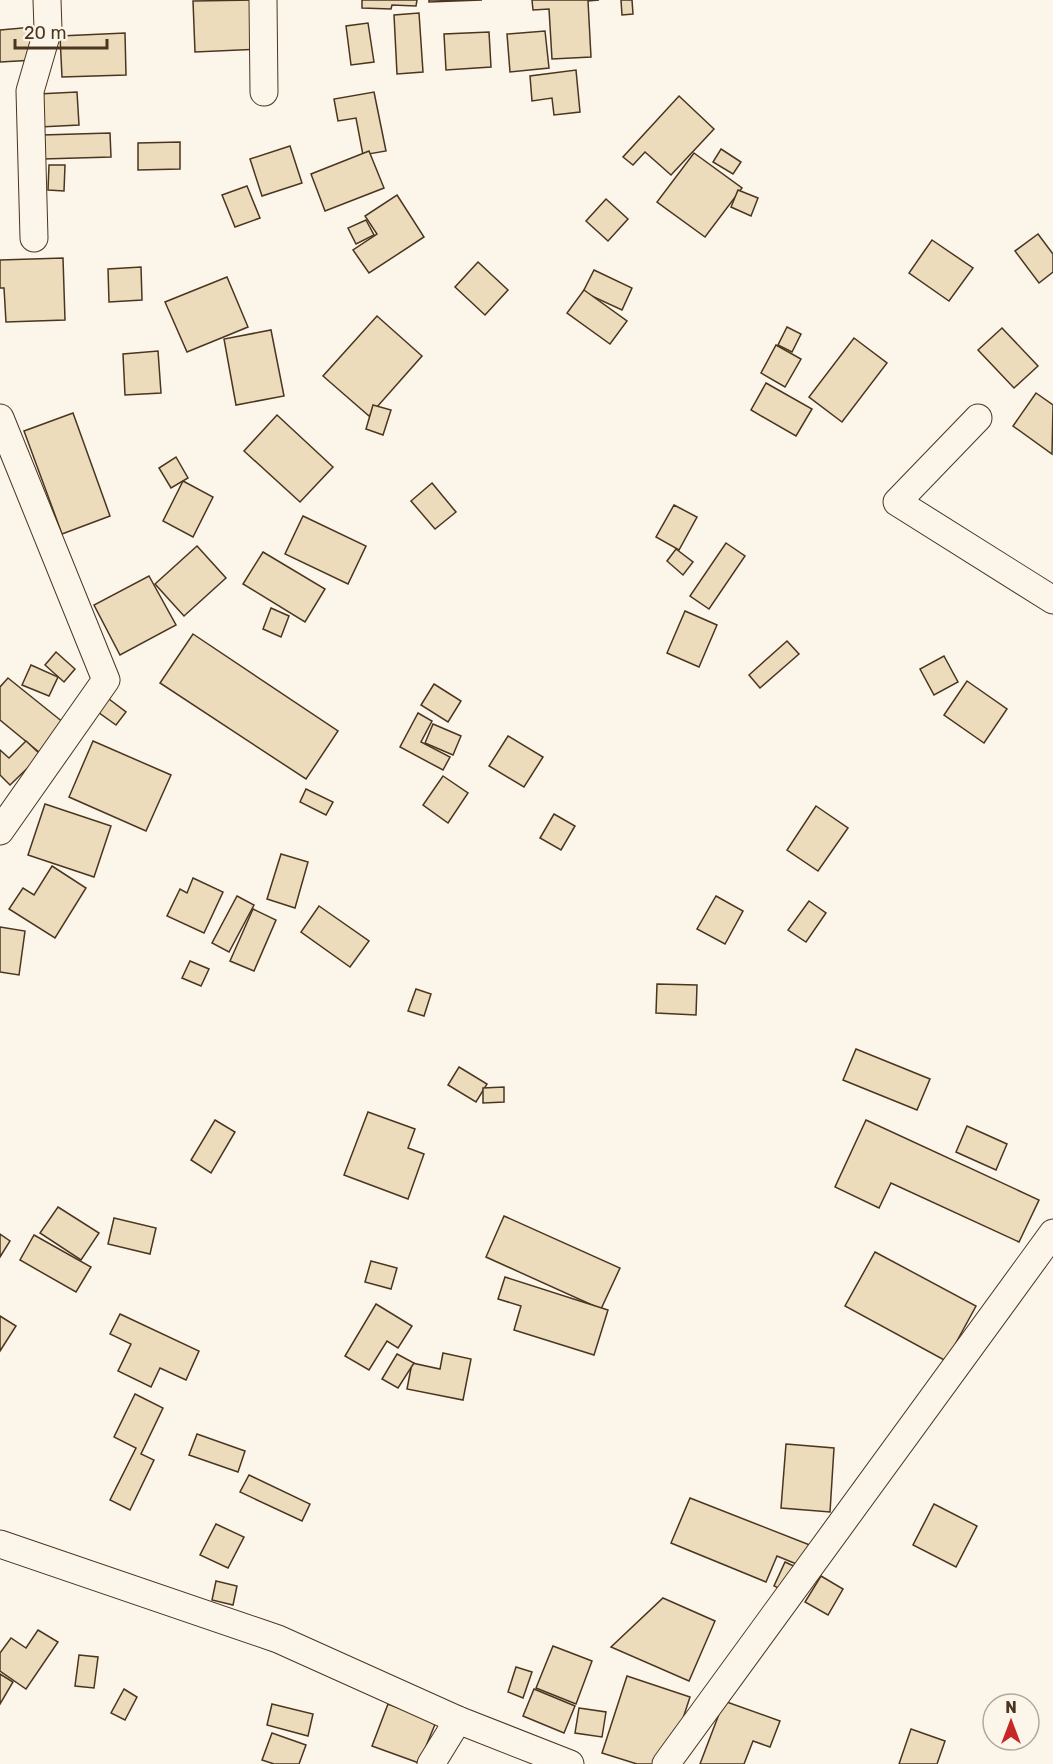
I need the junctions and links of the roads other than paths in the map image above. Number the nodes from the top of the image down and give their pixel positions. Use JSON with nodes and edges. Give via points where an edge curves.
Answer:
{"nodes":[{"id":1,"x":47,"y":0,"type":"edge"},
{"id":2,"x":263,"y":0,"type":"edge"},
{"id":3,"x":264,"y":92,"type":"dead end"},
{"id":4,"x":34,"y":238,"type":"dead end"},
{"id":5,"x":0,"y":418,"type":"edge"},
{"id":6,"x":978,"y":418,"type":"dead end"},
{"id":7,"x":1053,"y":600,"type":"edge"},
{"id":8,"x":0,"y":831,"type":"edge"},
{"id":9,"x":1053,"y":1233,"type":"edge"},
{"id":10,"x":0,"y":1544,"type":"edge"},
{"id":11,"x":458,"y":1720,"type":"junction"},
{"id":12,"x":431,"y":1764,"type":"edge"},
{"id":13,"x":570,"y":1764,"type":"edge"},
{"id":14,"x":666,"y":1764,"type":"edge"}],
"edges":[{"from":1,"to":4,"type":"street","via":[[48,29],[30,91]]},
{"from":2,"to":3,"type":"street"},
{"from":5,"to":8,"type":"street","via":[[106,680]]},
{"from":6,"to":7,"type":"street","via":[[897,502]]},
{"from":9,"to":14,"type":"street"},
{"from":10,"to":11,"type":"street","via":[[278,1639]]},
{"from":11,"to":12,"type":"street"},
{"from":11,"to":13,"type":"street"}]}
